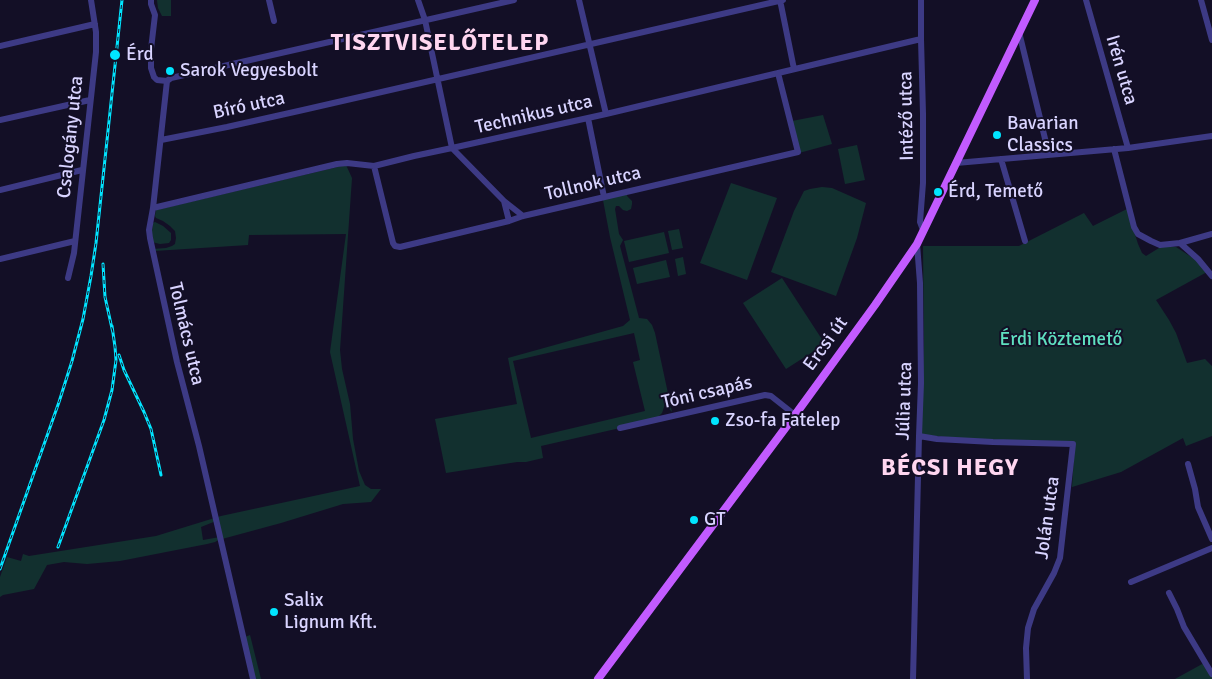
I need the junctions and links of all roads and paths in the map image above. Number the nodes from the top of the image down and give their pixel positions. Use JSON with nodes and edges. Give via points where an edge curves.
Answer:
{"nodes":[{"id":1,"x":91,"y":0,"type":"edge"},
{"id":2,"x":151,"y":0,"type":"edge"},
{"id":3,"x":269,"y":0,"type":"edge"},
{"id":4,"x":418,"y":0,"type":"edge"},
{"id":5,"x":514,"y":0,"type":"edge"},
{"id":6,"x":579,"y":0,"type":"edge"},
{"id":7,"x":781,"y":0,"type":"edge"},
{"id":8,"x":921,"y":0,"type":"edge"},
{"id":9,"x":1035,"y":0,"type":"edge"},
{"id":10,"x":1086,"y":0,"type":"edge"},
{"id":11,"x":1201,"y":0,"type":"edge"},
{"id":12,"x":425,"y":20,"type":"junction"},
{"id":13,"x":274,"y":21,"type":"dead end"},
{"id":14,"x":95,"y":24,"type":"junction"},
{"id":15,"x":1019,"y":32,"type":"junction"},
{"id":16,"x":921,"y":39,"type":"junction"},
{"id":17,"x":1212,"y":40,"type":"edge"},
{"id":18,"x":590,"y":44,"type":"junction"},
{"id":19,"x":0,"y":46,"type":"edge"},
{"id":20,"x":794,"y":69,"type":"junction"},
{"id":21,"x":778,"y":73,"type":"junction"},
{"id":22,"x":437,"y":78,"type":"junction"},
{"id":23,"x":167,"y":82,"type":"junction"},
{"id":24,"x":90,"y":100,"type":"junction"},
{"id":25,"x":606,"y":114,"type":"junction"},
{"id":26,"x":588,"y":118,"type":"junction"},
{"id":27,"x":0,"y":120,"type":"edge"},
{"id":28,"x":1212,"y":136,"type":"edge"},
{"id":29,"x":161,"y":140,"type":"junction"},
{"id":30,"x":452,"y":148,"type":"junction"},
{"id":31,"x":1128,"y":148,"type":"junction"},
{"id":32,"x":1114,"y":149,"type":"junction"},
{"id":33,"x":1049,"y":155,"type":"junction"},
{"id":34,"x":1000,"y":160,"type":"junction"},
{"id":35,"x":956,"y":163,"type":"junction"},
{"id":36,"x":374,"y":166,"type":"junction"},
{"id":37,"x":82,"y":170,"type":"junction"},
{"id":38,"x":0,"y":190,"type":"edge"},
{"id":39,"x":604,"y":197,"type":"junction"},
{"id":40,"x":504,"y":201,"type":"junction"},
{"id":41,"x":153,"y":208,"type":"junction"},
{"id":42,"x":523,"y":216,"type":"junction"},
{"id":43,"x":508,"y":221,"type":"junction"},
{"id":44,"x":923,"y":230,"type":"junction"},
{"id":45,"x":1212,"y":234,"type":"edge"},
{"id":46,"x":75,"y":241,"type":"junction"},
{"id":47,"x":1025,"y":241,"type":"dead end"},
{"id":48,"x":1180,"y":243,"type":"junction"},
{"id":49,"x":917,"y":244,"type":"junction"},
{"id":50,"x":0,"y":259,"type":"edge"},
{"id":51,"x":1212,"y":276,"type":"edge"},
{"id":52,"x":68,"y":278,"type":"dead end"},
{"id":53,"x":795,"y":415,"type":"junction"},
{"id":54,"x":620,"y":428,"type":"dead end"},
{"id":55,"x":918,"y":436,"type":"junction"},
{"id":56,"x":1188,"y":464,"type":"dead end"},
{"id":57,"x":1212,"y":539,"type":"edge"},
{"id":58,"x":1212,"y":548,"type":"edge"},
{"id":59,"x":1131,"y":582,"type":"dead end"},
{"id":60,"x":1169,"y":593,"type":"dead end"},
{"id":61,"x":1209,"y":663,"type":"edge"},
{"id":62,"x":1212,"y":674,"type":"edge"},
{"id":63,"x":253,"y":679,"type":"edge"},
{"id":64,"x":598,"y":679,"type":"edge"},
{"id":65,"x":913,"y":679,"type":"edge"},
{"id":66,"x":1027,"y":679,"type":"edge"}],
"edges":[{"from":1,"to":14,"type":"street","name":"Csalogány utca"},
{"from":2,"to":23,"type":"street","via":[[154,15],[151,68],[157,80]]},
{"from":3,"to":13,"type":"street"},
{"from":4,"to":12,"type":"street"},
{"from":5,"to":12,"type":"street"},
{"from":6,"to":18,"type":"street"},
{"from":7,"to":18,"type":"street","name":"Bíró utca"},
{"from":7,"to":20,"type":"street"},
{"from":8,"to":16,"type":"street","name":"Intéző utca"},
{"from":9,"to":15,"type":"main road","name":"Ercsi út"},
{"from":10,"to":31,"type":"street","name":"Irén utca"},
{"from":11,"to":17,"type":"street"},
{"from":12,"to":22,"type":"street"},
{"from":12,"to":23,"type":"street","via":[[171,78]]},
{"from":14,"to":19,"type":"street"},
{"from":14,"to":24,"type":"street","name":"Csalogány utca","via":[[96,52]]},
{"from":15,"to":33,"type":"street"},
{"from":15,"to":35,"type":"main road","name":"Ercsi út"},
{"from":16,"to":20,"type":"street","name":"Technikus utca"},
{"from":16,"to":44,"type":"street","name":"Intéző utca","via":[[923,183],[920,222]]},
{"from":18,"to":22,"type":"street","name":"Bíró utca"},
{"from":18,"to":25,"type":"street"},
{"from":20,"to":21,"type":"street","name":"Technikus utca"},
{"from":21,"to":25,"type":"street","name":"Technikus utca"},
{"from":21,"to":39,"type":"street","name":"Tollnok utca","via":[[798,152]]},
{"from":22,"to":29,"type":"street","name":"Bíró utca"},
{"from":22,"to":30,"type":"street"},
{"from":23,"to":29,"type":"street","name":"Tolmács utca"},
{"from":24,"to":27,"type":"street"},
{"from":24,"to":37,"type":"street","name":"Csalogány utca"},
{"from":25,"to":26,"type":"street","name":"Technikus utca"},
{"from":26,"to":30,"type":"street","name":"Technikus utca"},
{"from":26,"to":39,"type":"street"},
{"from":28,"to":31,"type":"street"},
{"from":29,"to":41,"type":"street","name":"Tolmács utca"},
{"from":30,"to":36,"type":"street","name":"Technikus utca"},
{"from":30,"to":40,"type":"street"},
{"from":31,"to":32,"type":"street"},
{"from":32,"to":33,"type":"street"},
{"from":32,"to":48,"type":"street","via":[[1138,234],[1160,245]]},
{"from":33,"to":34,"type":"street"},
{"from":34,"to":35,"type":"street"},
{"from":34,"to":47,"type":"street"},
{"from":35,"to":44,"type":"main road","name":"Ercsi út"},
{"from":36,"to":41,"type":"street","name":"Technikus utca","via":[[337,164]]},
{"from":36,"to":43,"type":"street","name":"Tollnok utca","via":[[395,246]]},
{"from":37,"to":38,"type":"street"},
{"from":37,"to":46,"type":"street","name":"Csalogány utca"},
{"from":39,"to":42,"type":"street","name":"Tollnok utca"},
{"from":40,"to":42,"type":"street"},
{"from":40,"to":43,"type":"street"},
{"from":41,"to":63,"type":"street","name":"Tolmács utca","via":[[149,230],[151,246]]},
{"from":42,"to":43,"type":"street","name":"Tollnok utca"},
{"from":44,"to":49,"type":"main road","name":"Ercsi út"},
{"from":45,"to":48,"type":"street"},
{"from":46,"to":50,"type":"street"},
{"from":46,"to":52,"type":"street","name":"Csalogány utca"},
{"from":48,"to":51,"type":"street"},
{"from":49,"to":53,"type":"main road","name":"Ercsi út"},
{"from":49,"to":55,"type":"street","name":"Júlia utca","via":[[922,338]]},
{"from":53,"to":54,"type":"street","name":"Tóni csapás","via":[[765,395]]},
{"from":53,"to":64,"type":"main road","name":"Ercsi út"},
{"from":55,"to":65,"type":"street","name":"Júlia utca"},
{"from":55,"to":66,"type":"street","name":"Jolán utca","via":[[1073,444],[1060,558],[1028,628]]},
{"from":56,"to":57,"type":"street","via":[[1200,513]]},
{"from":58,"to":59,"type":"street"},
{"from":60,"to":61,"type":"street","via":[[1184,627]]},
{"from":61,"to":62,"type":"street"}]}
